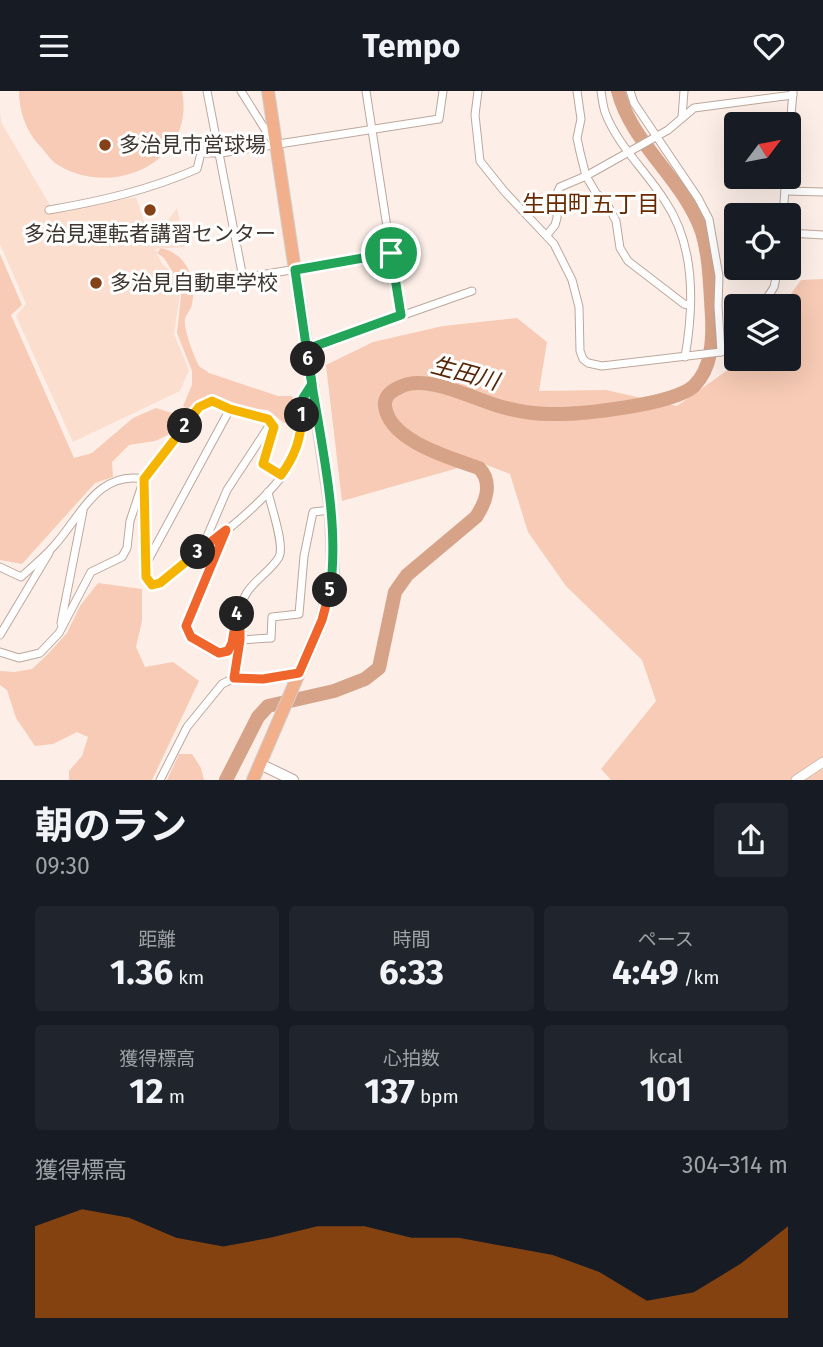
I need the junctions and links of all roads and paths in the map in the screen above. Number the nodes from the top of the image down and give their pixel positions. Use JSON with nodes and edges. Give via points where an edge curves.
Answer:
{"nodes":[{"id":1,"x":207,"y":91,"type":"edge"},
{"id":2,"x":241,"y":91,"type":"edge"},
{"id":3,"x":268,"y":91,"type":"edge"},
{"id":4,"x":366,"y":91,"type":"edge"},
{"id":5,"x":443,"y":91,"type":"edge"},
{"id":6,"x":478,"y":91,"type":"edge"},
{"id":7,"x":577,"y":91,"type":"edge"},
{"id":8,"x":601,"y":91,"type":"edge"},
{"id":9,"x":630,"y":91,"type":"edge"},
{"id":10,"x":684,"y":91,"type":"edge"},
{"id":11,"x":793,"y":93,"type":"edge"},
{"id":12,"x":791,"y":112,"type":"edge"},
{"id":13,"x":682,"y":117,"type":"junction"},
{"id":14,"x":372,"y":129,"type":"junction"},
{"id":15,"x":657,"y":137,"type":"junction"},
{"id":16,"x":276,"y":145,"type":"junction"},
{"id":17,"x":628,"y":152,"type":"junction"},
{"id":18,"x":220,"y":153,"type":"junction"},
{"id":19,"x":586,"y":176,"type":"junction"},
{"id":20,"x":785,"y":191,"type":"joint"},
{"id":21,"x":823,"y":192,"type":"edge"},
{"id":22,"x":784,"y":203,"type":"edge"},
{"id":23,"x":49,"y":210,"type":"dead end"},
{"id":24,"x":801,"y":234,"type":"edge"},
{"id":25,"x":547,"y":235,"type":"junction"},
{"id":26,"x":823,"y":235,"type":"edge"},
{"id":27,"x":391,"y":253,"type":"junction"},
{"id":28,"x":295,"y":270,"type":"junction"},
{"id":29,"x":472,"y":291,"type":"dead end"},
{"id":30,"x":690,"y":305,"type":"junction"},
{"id":31,"x":401,"y":315,"type":"junction"},
{"id":32,"x":307,"y":349,"type":"junction"},
{"id":33,"x":724,"y":350,"type":"edge"},
{"id":34,"x":721,"y":352,"type":"junction"},
{"id":35,"x":685,"y":357,"type":"junction"},
{"id":36,"x":312,"y":384,"type":"junction"},
{"id":37,"x":230,"y":409,"type":"junction"},
{"id":38,"x":271,"y":423,"type":"junction"},
{"id":39,"x":281,"y":475,"type":"junction"},
{"id":40,"x":144,"y":479,"type":"junction"},
{"id":41,"x":268,"y":492,"type":"junction"},
{"id":42,"x":84,"y":507,"type":"junction"},
{"id":43,"x":331,"y":510,"type":"junction"},
{"id":44,"x":226,"y":530,"type":"junction"},
{"id":45,"x":53,"y":547,"type":"junction"},
{"id":46,"x":201,"y":550,"type":"junction"},
{"id":47,"x":146,"y":564,"type":"junction"},
{"id":48,"x":0,"y":567,"type":"edge"},
{"id":49,"x":240,"y":609,"type":"junction"},
{"id":50,"x":59,"y":633,"type":"junction"},
{"id":51,"x":0,"y":635,"type":"edge"},
{"id":52,"x":240,"y":640,"type":"junction"},
{"id":53,"x":0,"y":652,"type":"edge"},
{"id":54,"x":299,"y":673,"type":"junction"},
{"id":55,"x":234,"y":678,"type":"junction"},
{"id":56,"x":823,"y":762,"type":"edge"},
{"id":57,"x":260,"y":764,"type":"junction"},
{"id":58,"x":160,"y":780,"type":"edge"},
{"id":59,"x":253,"y":780,"type":"edge"},
{"id":60,"x":293,"y":780,"type":"edge"},
{"id":61,"x":796,"y":780,"type":"edge"}],
"edges":[{"from":1,"to":18,"type":"street"},
{"from":2,"to":16,"type":"street"},
{"from":3,"to":16,"type":"main road"},
{"from":4,"to":14,"type":"street"},
{"from":5,"to":14,"type":"street","via":[[439,119]]},
{"from":6,"to":25,"type":"street","via":[[475,115],[480,161]]},
{"from":7,"to":19,"type":"street","via":[[581,119],[577,138]]},
{"from":8,"to":17,"type":"street","via":[[605,112]]},
{"from":9,"to":15,"type":"street"},
{"from":10,"to":13,"type":"street"},
{"from":11,"to":12,"type":"street"},
{"from":11,"to":13,"type":"street","via":[[694,108]]},
{"from":13,"to":15,"type":"street"},
{"from":14,"to":16,"type":"street"},
{"from":14,"to":27,"type":"street"},
{"from":15,"to":17,"type":"street"},
{"from":15,"to":34,"type":"street","via":[[709,219],[719,276]]},
{"from":16,"to":18,"type":"street"},
{"from":16,"to":28,"type":"main road"},
{"from":17,"to":19,"type":"street"},
{"from":17,"to":30,"type":"street","via":[[665,201],[681,232],[688,260]]},
{"from":18,"to":23,"type":"street","via":[[201,153],[198,169],[141,191]]},
{"from":18,"to":28,"type":"street","via":[[243,278]]},
{"from":19,"to":25,"type":"street","via":[[560,187],[557,218]]},
{"from":19,"to":30,"type":"street","via":[[616,222],[620,248],[628,261]]},
{"from":20,"to":21,"type":"street"},
{"from":20,"to":22,"type":"street"},
{"from":24,"to":26,"type":"street"},
{"from":25,"to":35,"type":"street","via":[[572,280],[583,359],[602,366]]},
{"from":27,"to":28,"type":"street"},
{"from":27,"to":31,"type":"street"},
{"from":28,"to":32,"type":"main road"},
{"from":29,"to":31,"type":"street"},
{"from":30,"to":35,"type":"street"},
{"from":31,"to":32,"type":"street"},
{"from":32,"to":36,"type":"main road"},
{"from":33,"to":34,"type":"street"},
{"from":34,"to":35,"type":"street"},
{"from":36,"to":39,"type":"street","via":[[303,398],[302,432],[294,457]]},
{"from":36,"to":43,"type":"main road"},
{"from":37,"to":38,"type":"street"},
{"from":37,"to":40,"type":"street","via":[[212,401],[199,407]]},
{"from":37,"to":47,"type":"street"},
{"from":38,"to":39,"type":"street","via":[[274,427],[263,464]]},
{"from":38,"to":46,"type":"street","via":[[227,490]]},
{"from":39,"to":41,"type":"street"},
{"from":40,"to":42,"type":"street","via":[[131,476],[110,483]]},
{"from":40,"to":47,"type":"street"},
{"from":40,"to":50,"type":"street","via":[[130,521],[127,548],[122,557],[90,572]]},
{"from":41,"to":44,"type":"street"},
{"from":41,"to":49,"type":"street","via":[[281,546],[279,556],[246,593]]},
{"from":42,"to":45,"type":"street"},
{"from":42,"to":50,"type":"street"},
{"from":43,"to":52,"type":"street","via":[[313,512],[303,556],[299,614],[272,617],[271,638]]},
{"from":43,"to":54,"type":"main road","via":[[329,595]]},
{"from":44,"to":46,"type":"street"},
{"from":44,"to":49,"type":"street","via":[[186,626],[191,637],[212,650],[228,651]]},
{"from":45,"to":48,"type":"street","via":[[21,577]]},
{"from":45,"to":51,"type":"street"},
{"from":46,"to":47,"type":"street","via":[[160,583],[152,585],[146,577]]},
{"from":49,"to":52,"type":"street"},
{"from":50,"to":53,"type":"street","via":[[40,653],[28,657]]},
{"from":52,"to":55,"type":"street"},
{"from":54,"to":55,"type":"street"},
{"from":54,"to":57,"type":"main road"},
{"from":55,"to":58,"type":"street","via":[[222,684],[187,727]]},
{"from":56,"to":61,"type":"street"},
{"from":57,"to":59,"type":"main road"},
{"from":57,"to":60,"type":"main road"}]}
